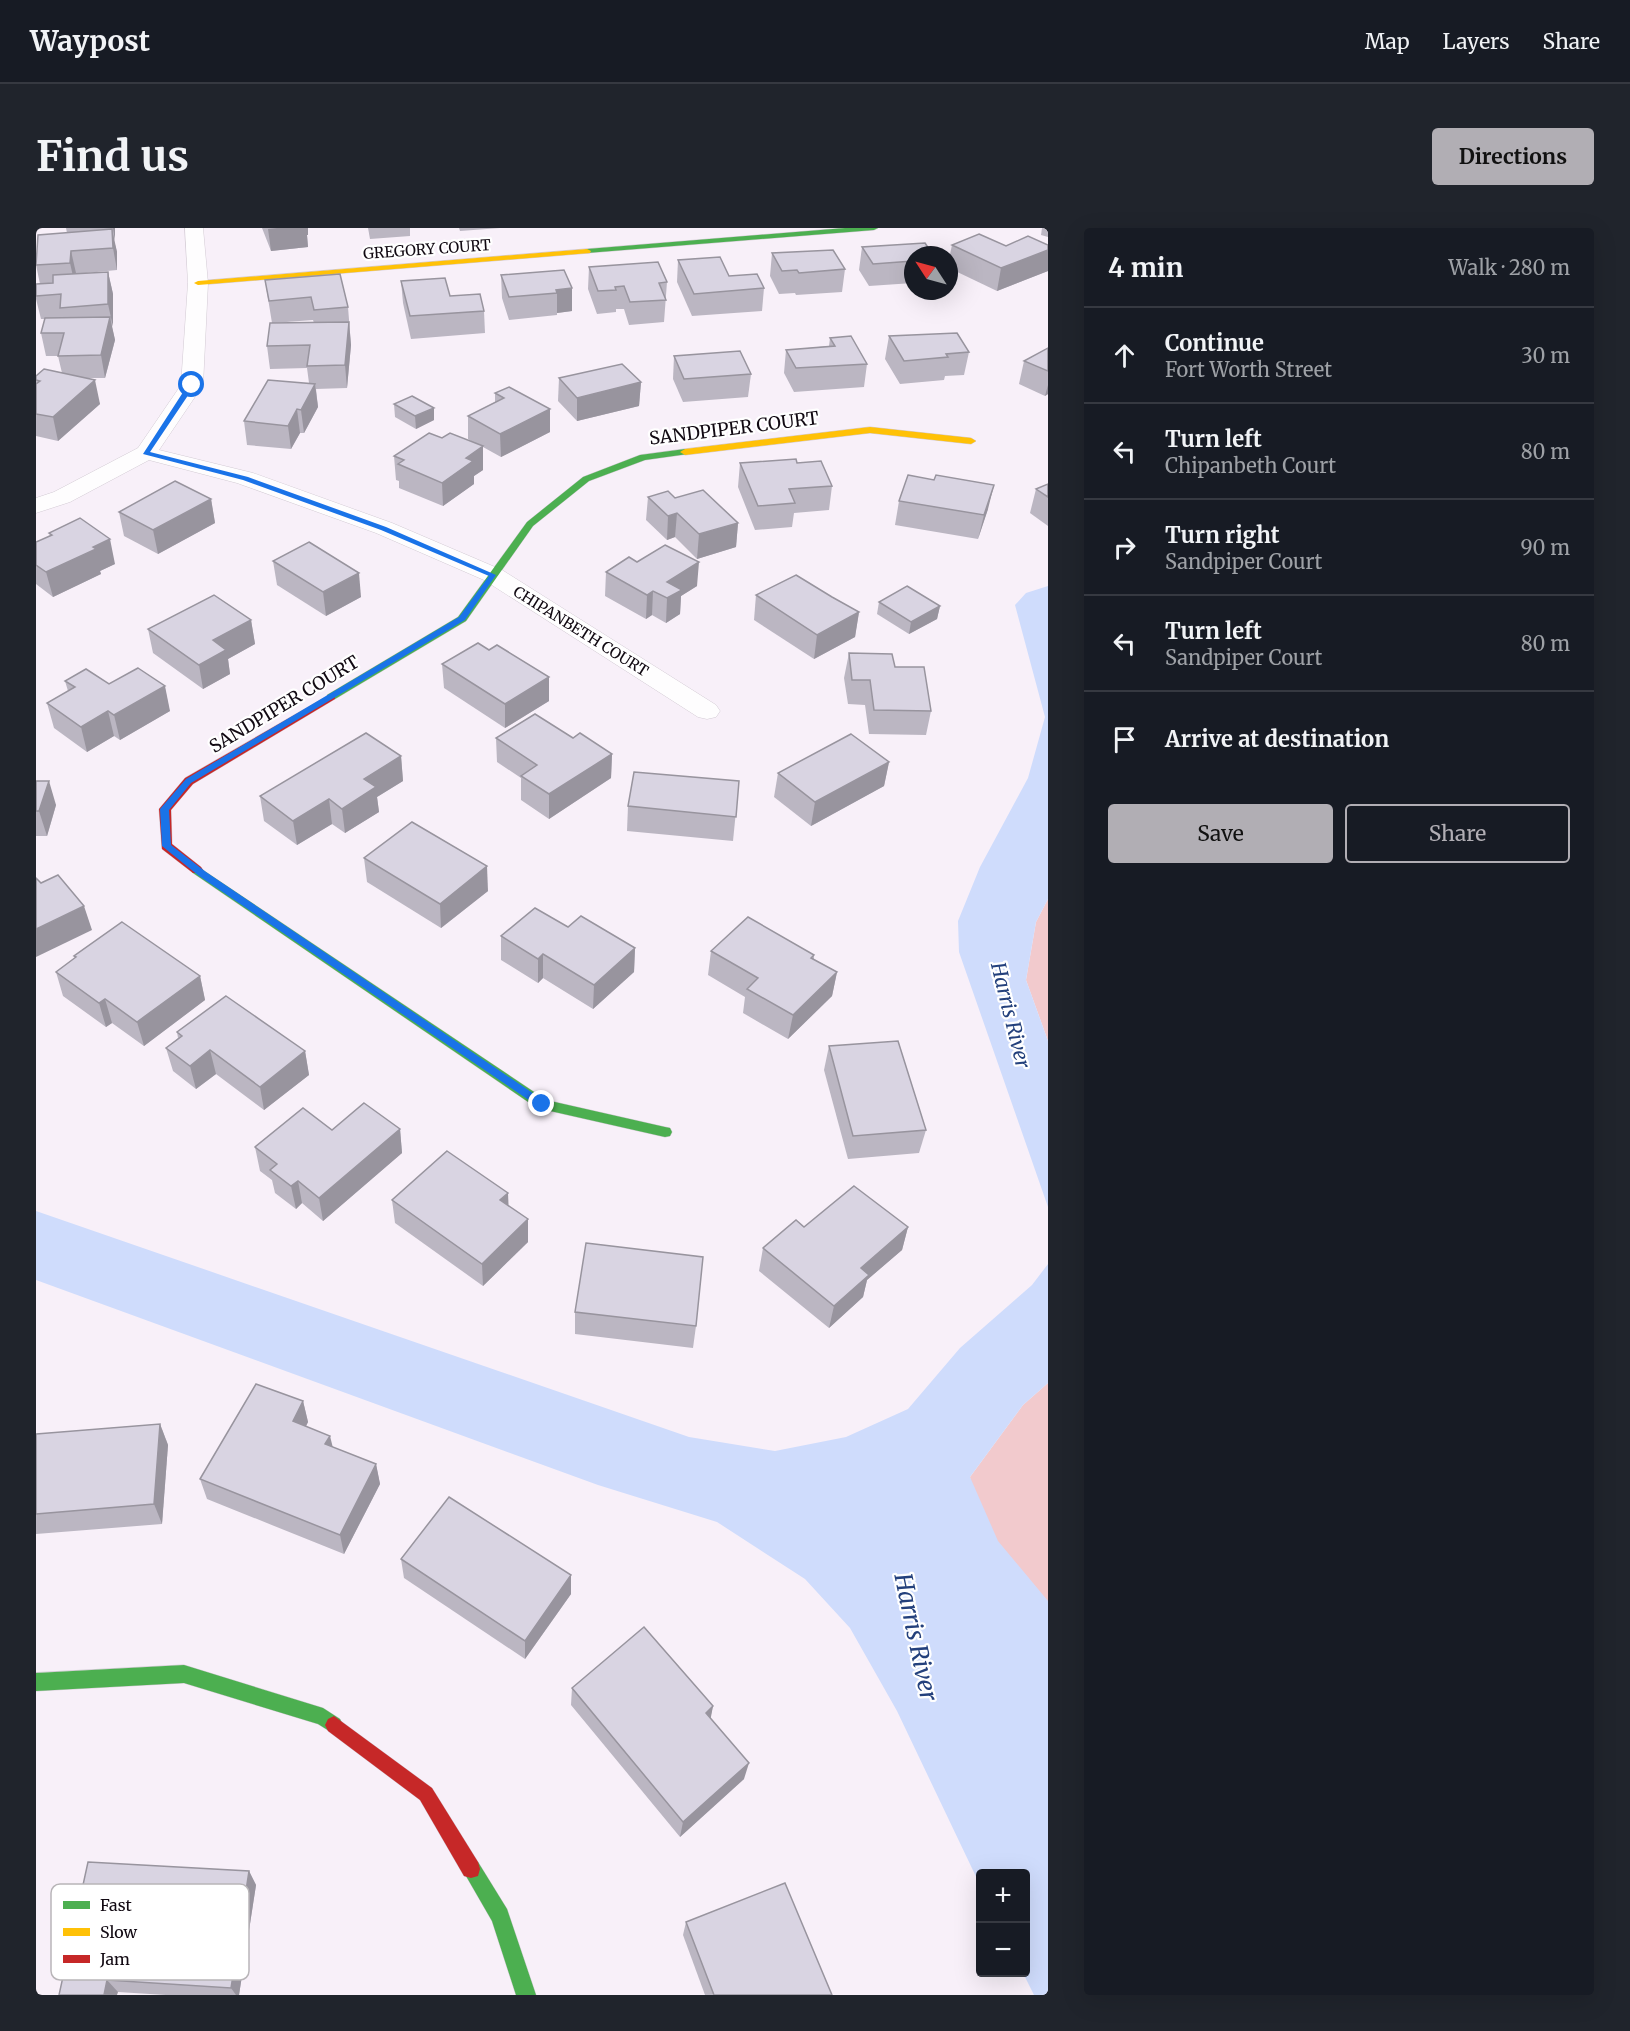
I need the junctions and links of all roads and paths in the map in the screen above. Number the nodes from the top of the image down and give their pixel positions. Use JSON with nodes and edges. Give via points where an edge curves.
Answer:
{"nodes":[{"id":1,"x":194,"y":228,"type":"edge"},
{"id":2,"x":874,"y":228,"type":"edge"},
{"id":3,"x":198,"y":283,"type":"junction"},
{"id":4,"x":971,"y":441,"type":"dead end"},
{"id":5,"x":146,"y":453,"type":"junction"},
{"id":6,"x":36,"y":506,"type":"edge"},
{"id":7,"x":493,"y":575,"type":"junction"},
{"id":8,"x":707,"y":711,"type":"dead end"},
{"id":9,"x":664,"y":1132,"type":"dead end"},
{"id":10,"x":36,"y":1682,"type":"edge"},
{"id":11,"x":526,"y":1995,"type":"edge"}],
"edges":[{"from":1,"to":3,"type":"street"},
{"from":2,"to":3,"type":"street","name":"GREGORY COURT"},
{"from":3,"to":5,"type":"street","via":[[192,385]]},
{"from":4,"to":7,"type":"street","name":"SANDPIPER COURT","via":[[870,430],[644,457],[586,479],[530,524]]},
{"from":5,"to":6,"type":"street","via":[[62,497]]},
{"from":5,"to":7,"type":"street","name":"CHIPANBETH COURT","via":[[245,478],[384,528]]},
{"from":7,"to":8,"type":"street","name":"CHIPANBETH COURT"},
{"from":7,"to":9,"type":"street","name":"SANDPIPER COURT","via":[[462,619],[189,781],[165,809],[166,846],[542,1104]]},
{"from":10,"to":11,"type":"street","via":[[184,1674],[323,1717],[426,1794],[500,1916]]}]}
